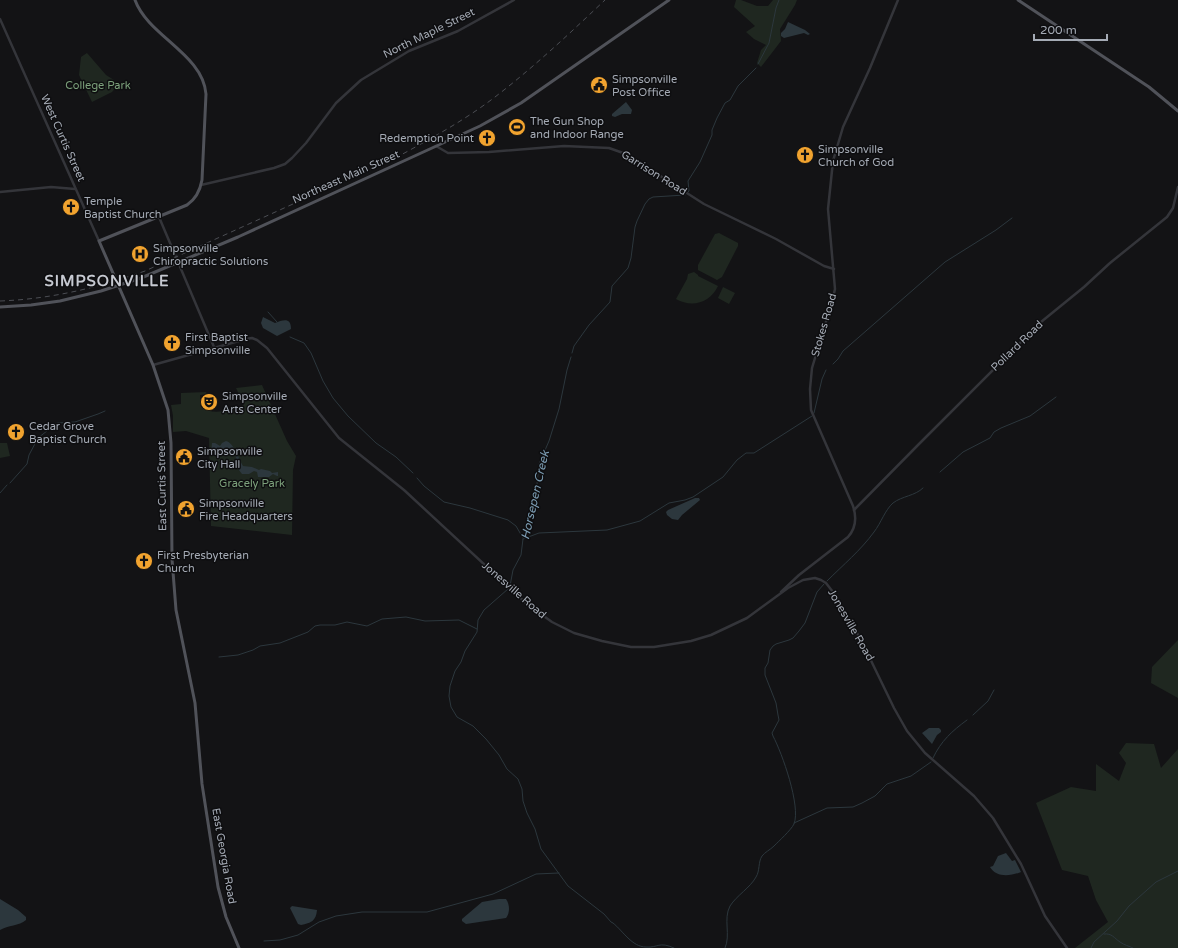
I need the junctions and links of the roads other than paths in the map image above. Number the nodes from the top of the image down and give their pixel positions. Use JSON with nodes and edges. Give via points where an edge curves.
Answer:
{"nodes":[{"id":1,"x":135,"y":0,"type":"edge"},
{"id":2,"x":514,"y":0,"type":"edge"},
{"id":3,"x":669,"y":0,"type":"edge"},
{"id":4,"x":898,"y":0,"type":"edge"},
{"id":5,"x":1018,"y":0,"type":"edge"},
{"id":6,"x":0,"y":19,"type":"edge"},
{"id":7,"x":1178,"y":111,"type":"edge"},
{"id":8,"x":436,"y":146,"type":"junction"},
{"id":9,"x":201,"y":185,"type":"junction"},
{"id":10,"x":1178,"y":187,"type":"edge"},
{"id":11,"x":76,"y":190,"type":"junction"},
{"id":12,"x":0,"y":192,"type":"edge"},
{"id":13,"x":159,"y":217,"type":"junction"},
{"id":14,"x":99,"y":241,"type":"junction"},
{"id":15,"x":178,"y":263,"type":"junction"},
{"id":16,"x":834,"y":269,"type":"junction"},
{"id":17,"x":119,"y":286,"type":"junction"},
{"id":18,"x":0,"y":307,"type":"edge"},
{"id":19,"x":214,"y":347,"type":"junction"},
{"id":20,"x":153,"y":365,"type":"junction"},
{"id":21,"x":854,"y":510,"type":"junction"},
{"id":22,"x":794,"y":579,"type":"junction"},
{"id":23,"x":797,"y":583,"type":"junction"},
{"id":24,"x":778,"y":596,"type":"junction"},
{"id":25,"x":203,"y":790,"type":"joint"},
{"id":26,"x":239,"y":948,"type":"edge"},
{"id":27,"x":1067,"y":948,"type":"edge"}],
"edges":[{"from":1,"to":9,"type":"main road","via":[[144,16],[195,67],[204,80],[206,94]]},
{"from":2,"to":9,"type":"street","name":"North Maple Street","via":[[458,31],[409,51],[361,80],[342,97],[286,163]]},
{"from":3,"to":8,"type":"main road","name":"Northeast Main Street","via":[[516,106],[492,121]]},
{"from":4,"to":16,"type":"street","name":"Stokes Road","via":[[843,127],[835,154],[828,209]]},
{"from":5,"to":7,"type":"main road","via":[[1149,87]]},
{"from":6,"to":11,"type":"street","name":"West Curtis Street"},
{"from":8,"to":15,"type":"main road","name":"Northeast Main Street"},
{"from":8,"to":16,"type":"street","name":"Garrison Road","via":[[448,153],[564,146],[614,149],[704,204]]},
{"from":9,"to":13,"type":"main road","via":[[198,194],[190,203]]},
{"from":10,"to":21,"type":"street","name":"Pollard Road","via":[[1174,208],[1167,217],[1041,322]]},
{"from":11,"to":12,"type":"street","via":[[51,187]]},
{"from":11,"to":14,"type":"street","name":"West Curtis Street"},
{"from":13,"to":14,"type":"main road"},
{"from":13,"to":15,"type":"street"},
{"from":14,"to":17,"type":"main road","name":"West Curtis Street"},
{"from":15,"to":17,"type":"main road","name":"Northeast Main Street"},
{"from":15,"to":19,"type":"street"},
{"from":16,"to":21,"type":"street","name":"Stokes Road","via":[[834,295],[812,368],[809,402],[811,413]]},
{"from":17,"to":18,"type":"main road","name":"Northeast Main Street","via":[[48,303]]},
{"from":17,"to":20,"type":"main road","name":"East Curtis Street"},
{"from":19,"to":20,"type":"street","name":"Jonesville Road"},
{"from":19,"to":24,"type":"street","name":"Jonesville Road","via":[[248,339],[262,343],[339,438],[404,490],[529,605],[552,622],[574,633],[602,642],[631,647],[654,647],[691,641],[740,622]]},
{"from":20,"to":25,"type":"main road","name":"East Curtis Street","via":[[169,416],[174,589],[195,703]]},
{"from":21,"to":22,"type":"street","name":"Stokes Road","via":[[855,524],[848,537]]},
{"from":22,"to":23,"type":"street"},
{"from":22,"to":24,"type":"street","name":"Stokes Road"},
{"from":23,"to":24,"type":"street","name":"Jonesville Road"},
{"from":23,"to":27,"type":"street","name":"Jonesville Road","via":[[815,578],[830,587],[865,647],[907,731],[925,753],[974,796],[993,818],[1020,864],[1045,916]]},
{"from":25,"to":26,"type":"main road","name":"East Georgia Road","via":[[218,888],[226,917]]}]}
